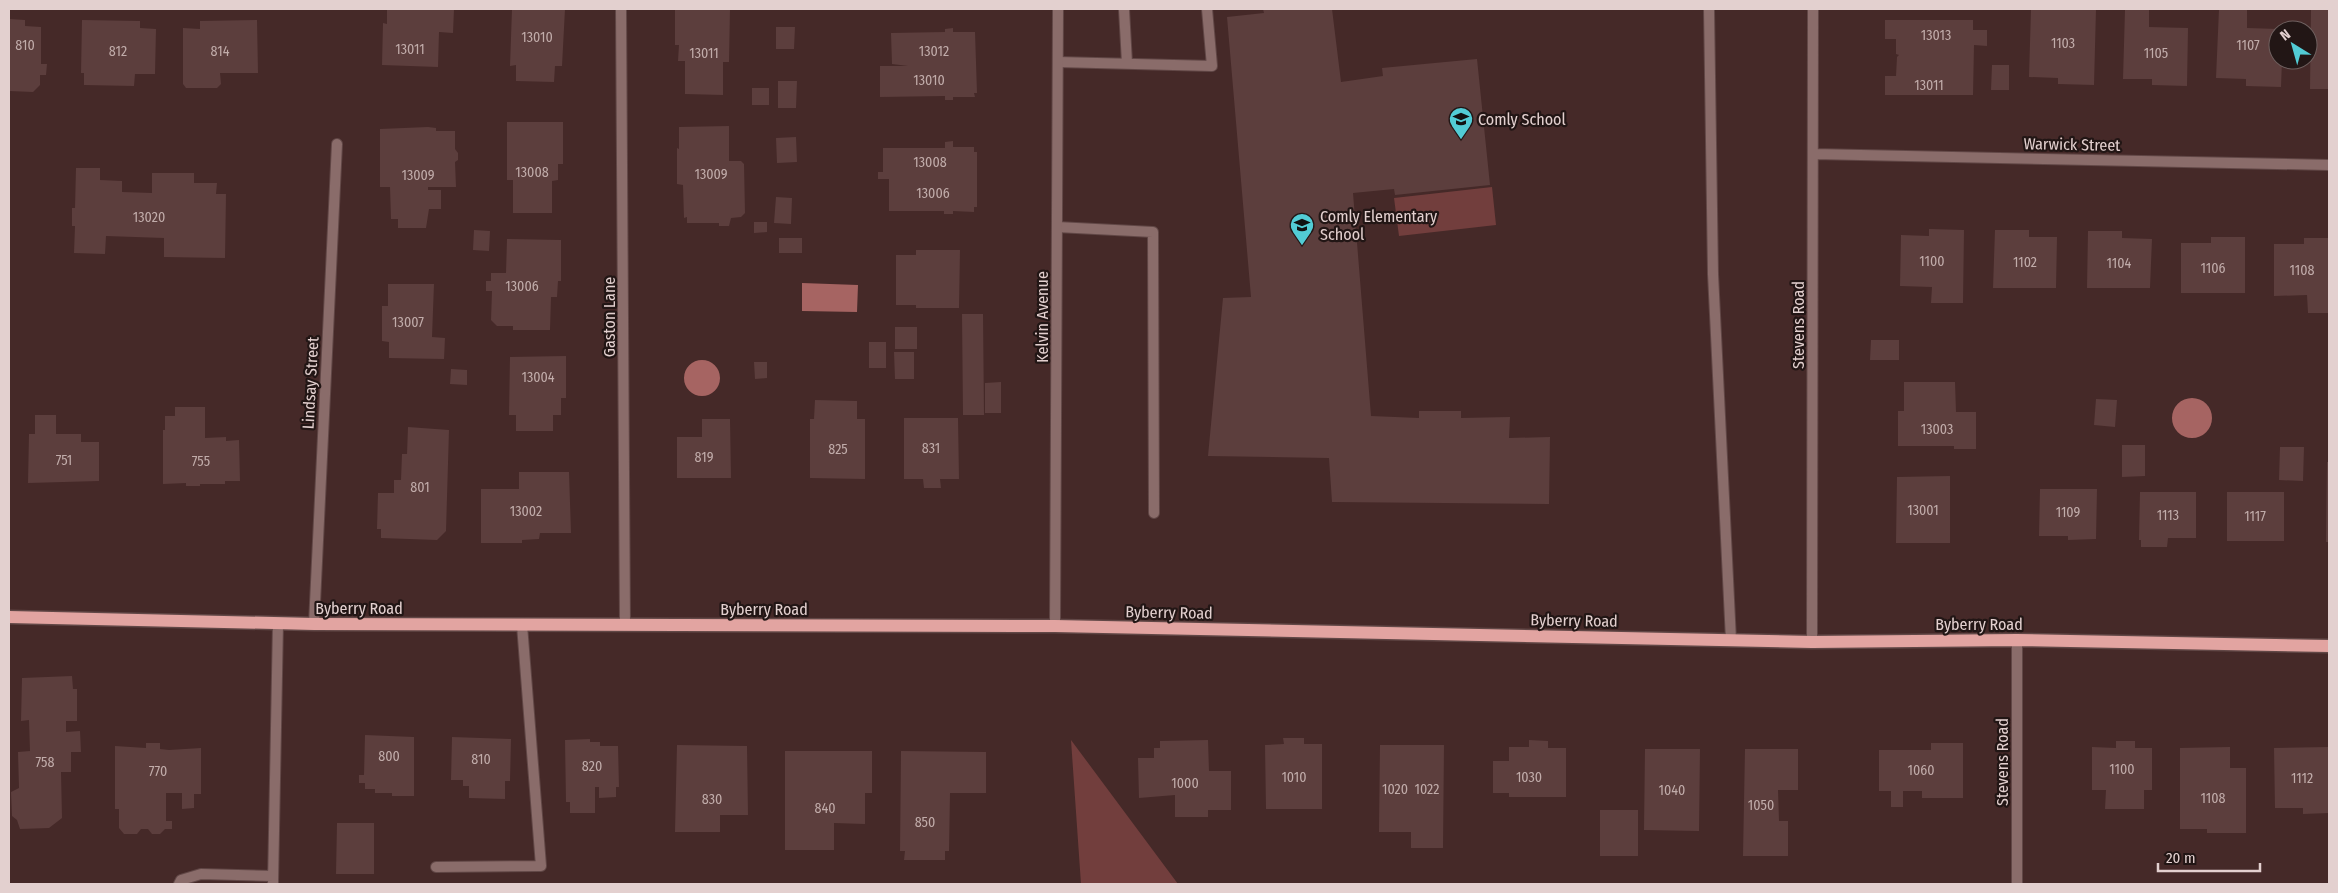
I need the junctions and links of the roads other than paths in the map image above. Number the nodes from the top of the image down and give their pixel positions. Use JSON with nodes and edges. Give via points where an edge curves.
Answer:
{"nodes":[{"id":1,"x":622,"y":9,"type":"edge"},
{"id":2,"x":1058,"y":9,"type":"edge"},
{"id":3,"x":1124,"y":9,"type":"edge"},
{"id":4,"x":1208,"y":9,"type":"edge"},
{"id":5,"x":1709,"y":9,"type":"edge"},
{"id":6,"x":1813,"y":9,"type":"edge"},
{"id":7,"x":1058,"y":62,"type":"junction"},
{"id":8,"x":1127,"y":63,"type":"junction"},
{"id":9,"x":337,"y":144,"type":"dead end"},
{"id":10,"x":1814,"y":154,"type":"junction"},
{"id":11,"x":2329,"y":165,"type":"edge"},
{"id":12,"x":1057,"y":227,"type":"junction"},
{"id":13,"x":1154,"y":512,"type":"dead end"},
{"id":14,"x":9,"y":617,"type":"edge"},
{"id":15,"x":278,"y":623,"type":"junction"},
{"id":16,"x":314,"y":624,"type":"junction"},
{"id":17,"x":522,"y":625,"type":"junction"},
{"id":18,"x":625,"y":625,"type":"junction"},
{"id":19,"x":1055,"y":626,"type":"junction"},
{"id":20,"x":1731,"y":640,"type":"junction"},
{"id":21,"x":2017,"y":640,"type":"junction"},
{"id":22,"x":1812,"y":642,"type":"junction"},
{"id":23,"x":2329,"y":646,"type":"edge"},
{"id":24,"x":436,"y":867,"type":"dead end"},
{"id":25,"x":273,"y":880,"type":"edge"},
{"id":26,"x":179,"y":884,"type":"edge"},
{"id":27,"x":2017,"y":884,"type":"edge"}],
"edges":[{"from":1,"to":18,"type":"street","name":"Gaston Lane"},
{"from":2,"to":7,"type":"street","name":"Kelvin Avenue"},
{"from":3,"to":8,"type":"street"},
{"from":4,"to":8,"type":"street","via":[[1212,66]]},
{"from":5,"to":20,"type":"street","via":[[1713,274]]},
{"from":6,"to":10,"type":"street","name":"Stevens Road"},
{"from":7,"to":8,"type":"street"},
{"from":7,"to":12,"type":"street","name":"Kelvin Avenue"},
{"from":9,"to":16,"type":"street","name":"Lindsay Street"},
{"from":10,"to":11,"type":"street","name":"Warwick Street"},
{"from":10,"to":22,"type":"street","name":"Stevens Road"},
{"from":12,"to":13,"type":"street","via":[[1153,232]]},
{"from":12,"to":19,"type":"street","name":"Kelvin Avenue"},
{"from":14,"to":15,"type":"main road","name":"Byberry Road"},
{"from":15,"to":16,"type":"main road","name":"Byberry Road"},
{"from":15,"to":25,"type":"street"},
{"from":16,"to":17,"type":"main road","name":"Byberry Road"},
{"from":17,"to":18,"type":"main road","name":"Byberry Road"},
{"from":17,"to":24,"type":"street","via":[[541,866]]},
{"from":18,"to":19,"type":"main road","name":"Byberry Road"},
{"from":19,"to":20,"type":"main road","name":"Byberry Road"},
{"from":20,"to":22,"type":"main road","name":"Byberry Road"},
{"from":21,"to":22,"type":"main road","name":"Byberry Road"},
{"from":21,"to":23,"type":"main road","name":"Byberry Road"},
{"from":21,"to":27,"type":"street","name":"Stevens Road"},
{"from":25,"to":26,"type":"street","via":[[201,874],[181,880]]}]}
